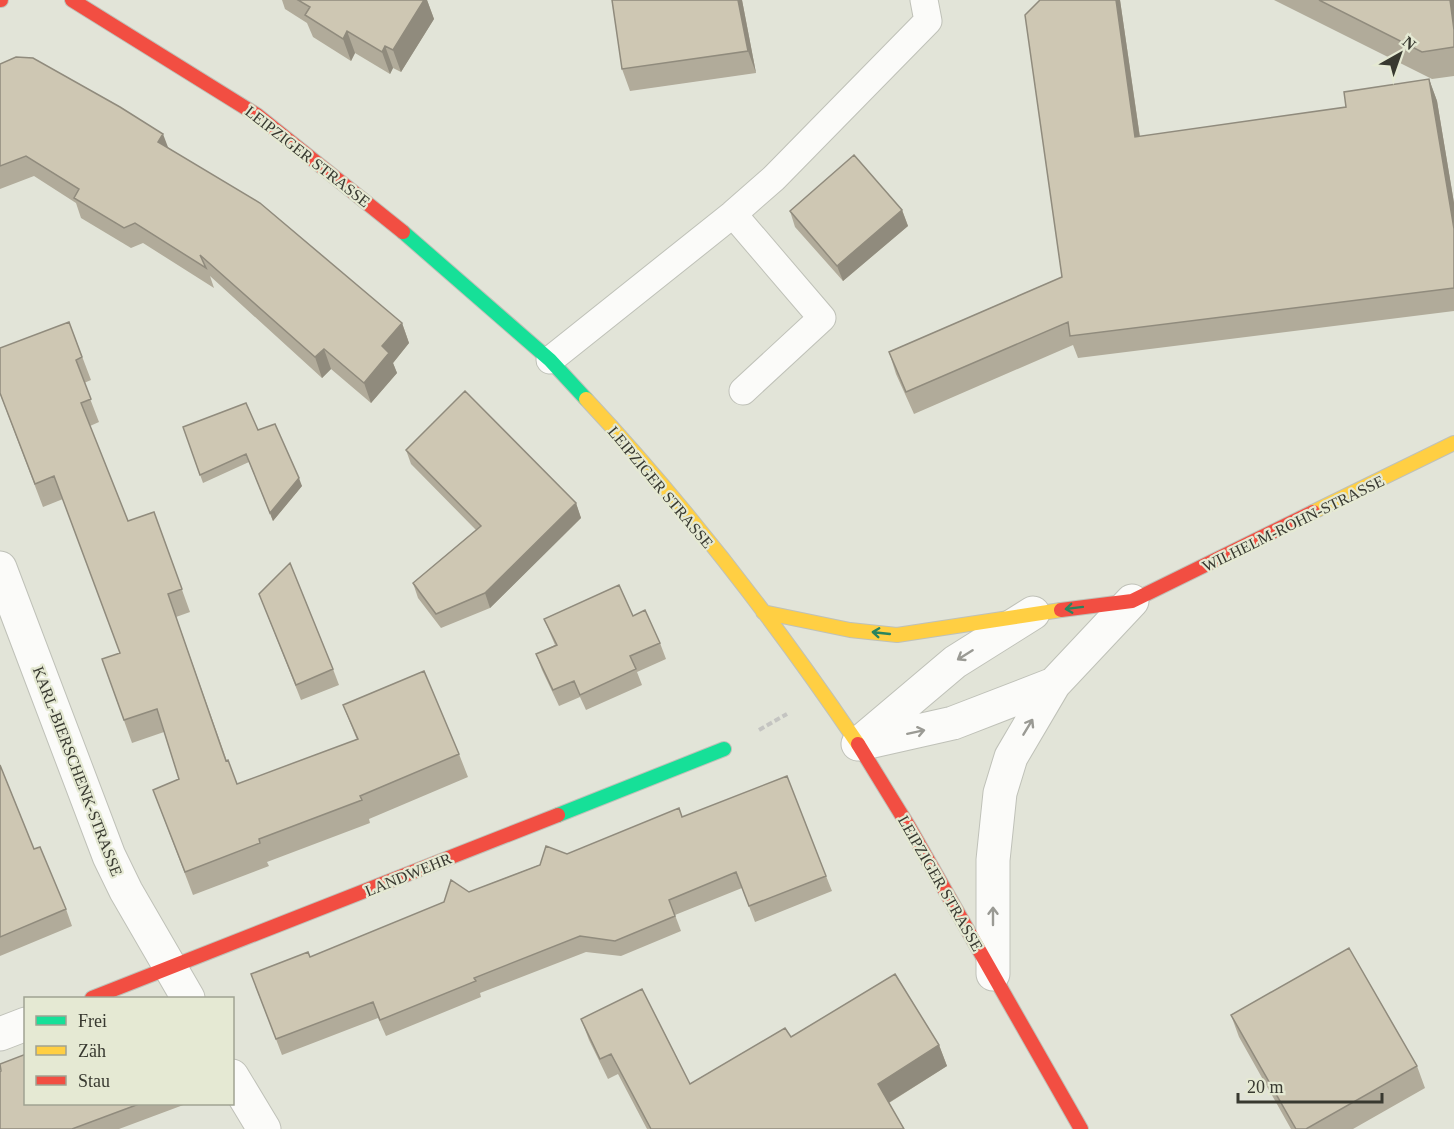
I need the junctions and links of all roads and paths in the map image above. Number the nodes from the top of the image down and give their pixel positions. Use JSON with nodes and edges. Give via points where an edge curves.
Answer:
{"nodes":[{"id":1,"x":72,"y":0,"type":"edge"},
{"id":2,"x":924,"y":0,"type":"edge"},
{"id":3,"x":733,"y":214,"type":"junction"},
{"id":4,"x":550,"y":360,"type":"junction"},
{"id":5,"x":743,"y":391,"type":"dead end"},
{"id":6,"x":1454,"y":443,"type":"edge"},
{"id":7,"x":0,"y":568,"type":"edge"},
{"id":8,"x":1132,"y":601,"type":"junction"},
{"id":9,"x":763,"y":612,"type":"junction"},
{"id":10,"x":1033,"y":613,"type":"junction"},
{"id":11,"x":1054,"y":684,"type":"junction"},
{"id":12,"x":858,"y":744,"type":"junction"},
{"id":13,"x":724,"y":749,"type":"dead end"},
{"id":14,"x":170,"y":968,"type":"junction"},
{"id":15,"x":993,"y":974,"type":"junction"},
{"id":16,"x":97,"y":997,"type":"edge"},
{"id":17,"x":187,"y":997,"type":"edge"},
{"id":18,"x":24,"y":1025,"type":"edge"},
{"id":19,"x":0,"y":1034,"type":"edge"},
{"id":20,"x":234,"y":1079,"type":"edge"},
{"id":21,"x":264,"y":1129,"type":"edge"},
{"id":22,"x":1081,"y":1129,"type":"edge"}],
"edges":[{"from":1,"to":4,"type":"main road","name":"LEIPZIGER STRASSE","via":[[257,115],[387,218]]},
{"from":2,"to":3,"type":"lane","via":[[928,21],[774,178]]},
{"from":3,"to":4,"type":"lane"},
{"from":3,"to":5,"type":"lane","via":[[822,318]]},
{"from":4,"to":9,"type":"main road","name":"LEIPZIGER STRASSE","via":[[614,429]]},
{"from":6,"to":8,"type":"main road","name":"WILHELM-ROHN-STRASSE"},
{"from":7,"to":14,"type":"street","name":"KARL-BIERSCHENK-STRASSE","via":[[109,856]]},
{"from":8,"to":10,"type":"main road","name":"WILHELM-ROHN-STRASSE","one_way":true},
{"from":8,"to":11,"type":"street","name":"WILHELM-ROHN-STRASSE"},
{"from":10,"to":9,"type":"main road","name":"WILHELM-ROHN-STRASSE","one_way":true,"via":[[897,635],[850,630]]},
{"from":9,"to":12,"type":"main road","name":"LEIPZIGER STRASSE"},
{"from":10,"to":12,"type":"street","name":"WILHELM-ROHN-STRASSE","one_way":true,"via":[[955,662]]},
{"from":12,"to":11,"type":"street","name":"WILHELM-ROHN-STRASSE","one_way":true,"via":[[953,723]]},
{"from":15,"to":11,"type":"street","name":"WILHELM-ROHN-STRASSE","one_way":true,"via":[[993,860],[1000,793],[1011,757]]},
{"from":12,"to":15,"type":"main road","name":"LEIPZIGER STRASSE"},
{"from":13,"to":14,"type":"main road","name":"LANDWEHR"},
{"from":14,"to":16,"type":"main road","name":"LANDWEHR"},
{"from":14,"to":17,"type":"street","name":"KARL-BIERSCHENK-STRASSE"},
{"from":15,"to":22,"type":"main road","name":"LEIPZIGER STRASSE"},
{"from":18,"to":19,"type":"street"},
{"from":20,"to":21,"type":"street"}]}
